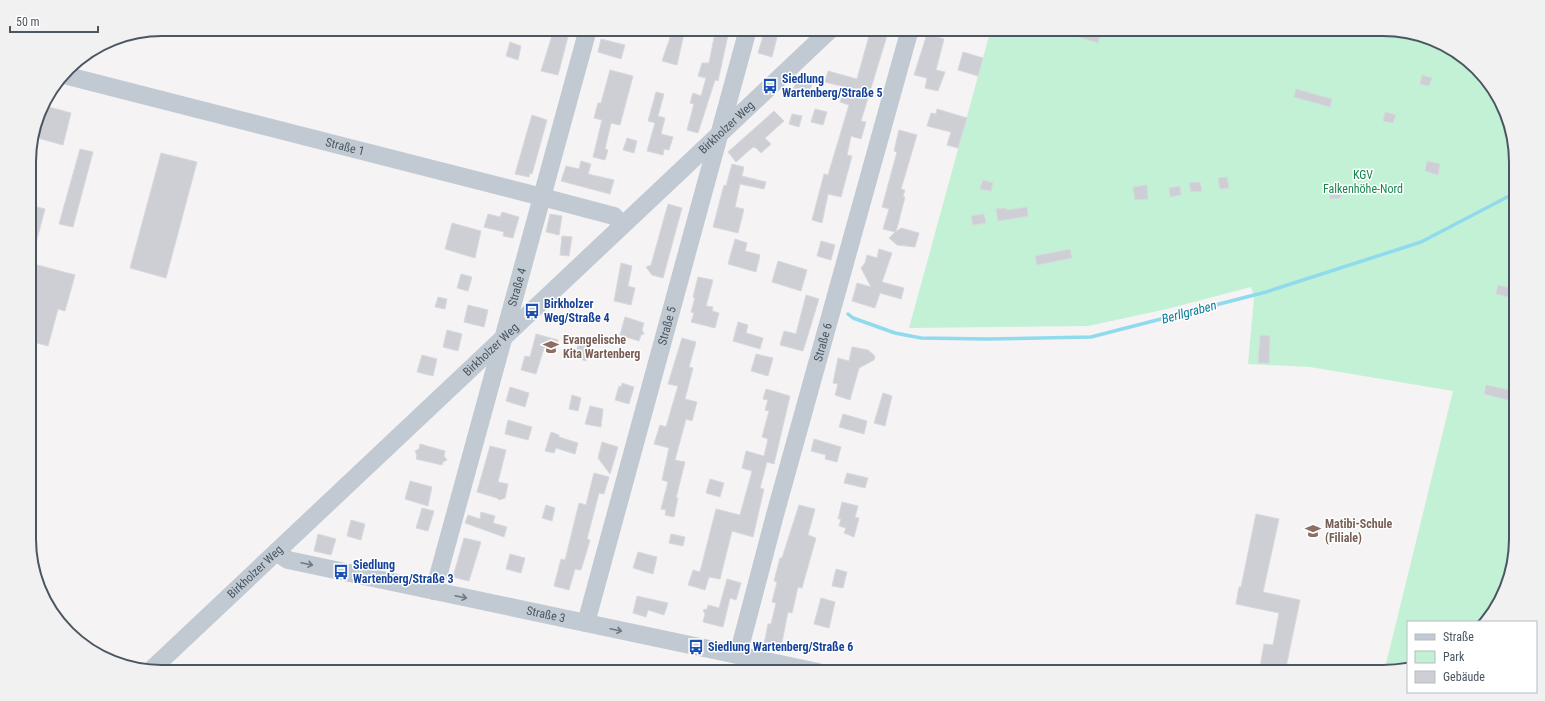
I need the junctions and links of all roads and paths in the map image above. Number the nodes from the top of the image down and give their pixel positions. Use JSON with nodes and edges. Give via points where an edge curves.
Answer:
{"nodes":[{"id":1,"x":586,"y":36,"type":"edge"},
{"id":2,"x":746,"y":36,"type":"edge"},
{"id":3,"x":823,"y":36,"type":"edge"},
{"id":4,"x":908,"y":36,"type":"edge"},
{"id":5,"x":69,"y":77,"type":"edge"},
{"id":6,"x":720,"y":133,"type":"junction"},
{"id":7,"x":542,"y":197,"type":"junction"},
{"id":8,"x":622,"y":225,"type":"junction"},
{"id":9,"x":503,"y":337,"type":"junction"},
{"id":10,"x":276,"y":552,"type":"junction"},
{"id":11,"x":434,"y":591,"type":"junction"},
{"id":12,"x":586,"y":623,"type":"junction"},
{"id":13,"x":738,"y":656,"type":"junction"},
{"id":14,"x":156,"y":665,"type":"edge"},
{"id":15,"x":783,"y":665,"type":"edge"}],
"edges":[{"from":1,"to":7,"type":"street","name":"Straße 4"},
{"from":2,"to":6,"type":"street","name":"Straße 5"},
{"from":3,"to":6,"type":"street","name":"Birkholzer Weg"},
{"from":4,"to":13,"type":"street","name":"Straße 6"},
{"from":5,"to":7,"type":"street","name":"Straße 1"},
{"from":6,"to":8,"type":"street","name":"Birkholzer Weg"},
{"from":6,"to":12,"type":"street","name":"Straße 5"},
{"from":7,"to":8,"type":"street","name":"Straße 1","via":[[614,216]]},
{"from":7,"to":9,"type":"street","name":"Straße 4"},
{"from":8,"to":9,"type":"street","name":"Birkholzer Weg"},
{"from":9,"to":10,"type":"street","name":"Birkholzer Weg"},
{"from":9,"to":11,"type":"street","name":"Straße 4"},
{"from":10,"to":11,"type":"street","name":"Straße 3","one_way":true,"via":[[288,560]]},
{"from":10,"to":14,"type":"street","name":"Birkholzer Weg"},
{"from":11,"to":12,"type":"street","name":"Straße 3","one_way":true},
{"from":12,"to":13,"type":"street","name":"Straße 3","one_way":true},
{"from":13,"to":15,"type":"street","name":"Straße 3"}]}
